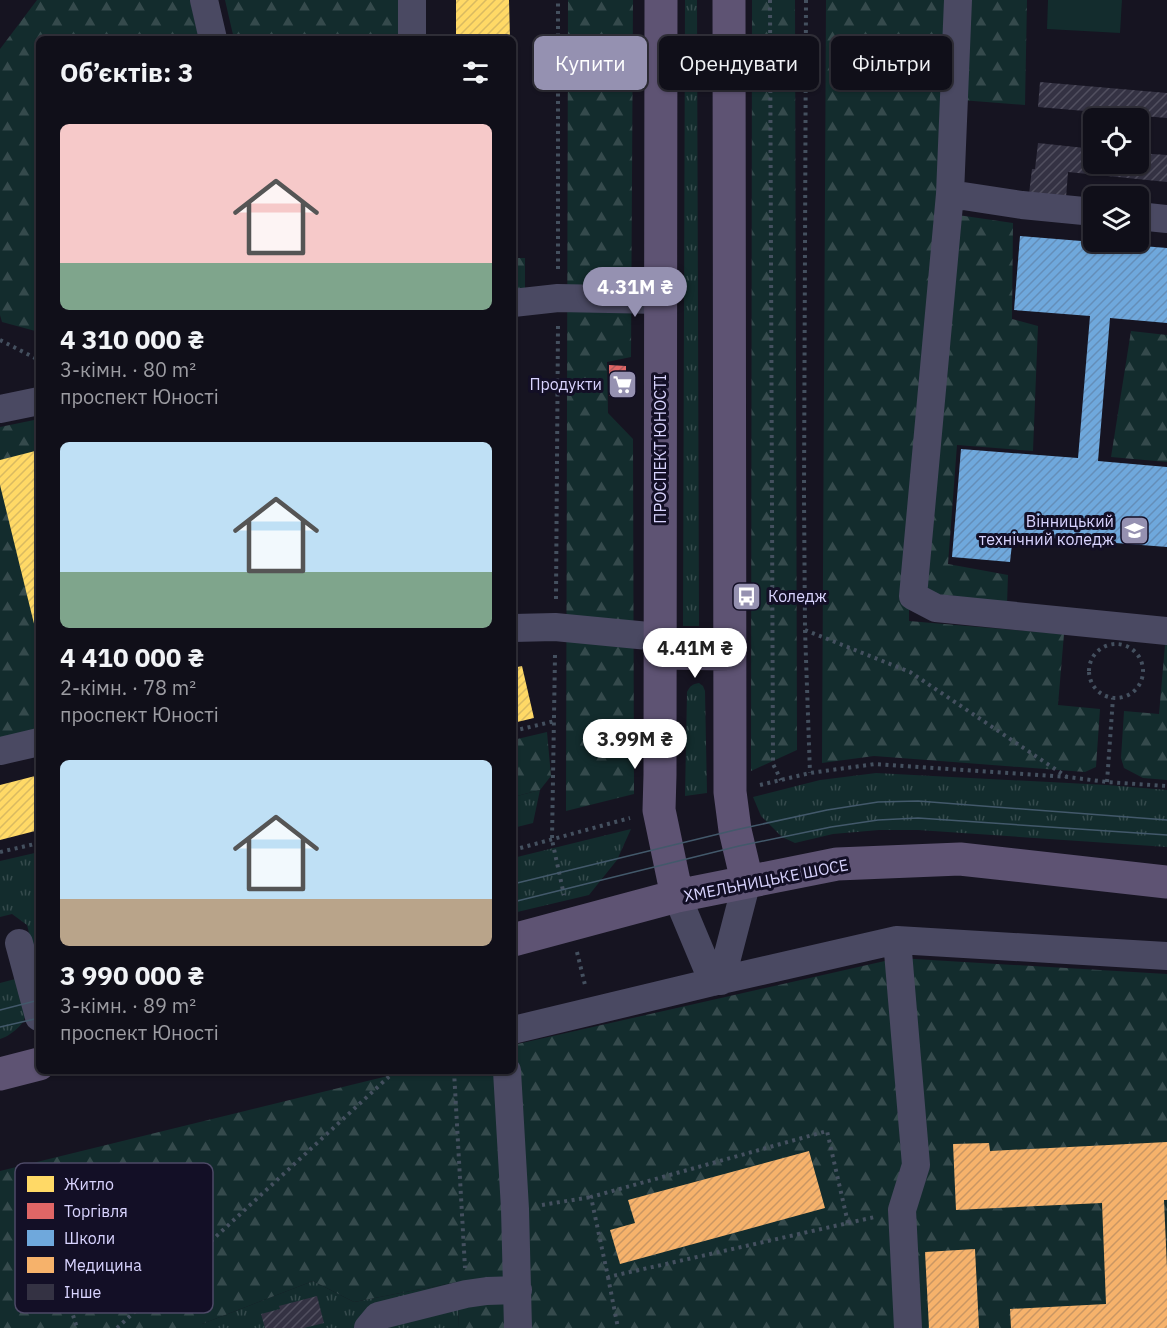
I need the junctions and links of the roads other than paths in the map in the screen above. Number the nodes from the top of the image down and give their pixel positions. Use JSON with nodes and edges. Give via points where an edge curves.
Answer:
{"nodes":[{"id":1,"x":204,"y":0,"type":"edge"},
{"id":2,"x":412,"y":0,"type":"edge"},
{"id":3,"x":661,"y":0,"type":"edge"},
{"id":4,"x":729,"y":0,"type":"edge"},
{"id":5,"x":958,"y":0,"type":"edge"},
{"id":6,"x":212,"y":36,"type":"edge"},
{"id":7,"x":412,"y":36,"type":"edge"},
{"id":8,"x":950,"y":194,"type":"junction"},
{"id":9,"x":1083,"y":211,"type":"edge"},
{"id":10,"x":1149,"y":217,"type":"edge"},
{"id":11,"x":1167,"y":219,"type":"edge"},
{"id":12,"x":660,"y":300,"type":"junction"},
{"id":13,"x":516,"y":303,"type":"edge"},
{"id":14,"x":36,"y":402,"type":"edge"},
{"id":15,"x":0,"y":410,"type":"edge"},
{"id":16,"x":516,"y":628,"type":"edge"},
{"id":17,"x":1167,"y":631,"type":"edge"},
{"id":18,"x":659,"y":645,"type":"junction"},
{"id":19,"x":730,"y":654,"type":"junction"},
{"id":20,"x":36,"y":743,"type":"edge"},
{"id":21,"x":0,"y":751,"type":"edge"},
{"id":22,"x":747,"y":881,"type":"junction"},
{"id":23,"x":1167,"y":882,"type":"edge"},
{"id":24,"x":677,"y":897,"type":"junction"},
{"id":25,"x":516,"y":939,"type":"edge"},
{"id":26,"x":897,"y":940,"type":"junction"},
{"id":27,"x":20,"y":943,"type":"dead end"},
{"id":28,"x":1167,"y":956,"type":"edge"},
{"id":29,"x":717,"y":982,"type":"junction"},
{"id":30,"x":36,"y":1005,"type":"edge"},
{"id":31,"x":516,"y":1029,"type":"edge"},
{"id":32,"x":36,"y":1065,"type":"edge"},
{"id":33,"x":0,"y":1074,"type":"edge"},
{"id":34,"x":507,"y":1074,"type":"edge"},
{"id":35,"x":518,"y":1290,"type":"junction"},
{"id":36,"x":369,"y":1328,"type":"edge"},
{"id":37,"x":518,"y":1328,"type":"edge"},
{"id":38,"x":908,"y":1328,"type":"edge"}],
"edges":[{"from":1,"to":6,"type":"lane"},
{"from":2,"to":7,"type":"lane"},
{"from":3,"to":12,"type":"main road","name":"ПРОСПЕКТ ЮНОСТІ"},
{"from":4,"to":19,"type":"main road"},
{"from":5,"to":8,"type":"lane"},
{"from":8,"to":9,"type":"lane"},
{"from":8,"to":17,"type":"lane","via":[[914,596],[936,608]]},
{"from":10,"to":11,"type":"lane"},
{"from":12,"to":13,"type":"lane","via":[[558,298]]},
{"from":12,"to":18,"type":"main road","name":"ПРОСПЕКТ ЮНОСТІ"},
{"from":14,"to":15,"type":"lane"},
{"from":16,"to":18,"type":"lane","via":[[555,627]]},
{"from":18,"to":19,"type":"main road"},
{"from":18,"to":24,"type":"main road","name":"ПРОСПЕКТ ЮНОСТІ","via":[[659,810]]},
{"from":19,"to":22,"type":"main road","via":[[730,792]]},
{"from":20,"to":21,"type":"lane"},
{"from":22,"to":23,"type":"main road","name":"ХМЕЛЬНИЦЬКЕ ШОСЕ","via":[[837,864],[960,859]]},
{"from":22,"to":24,"type":"main road","name":"ХМЕЛЬНИЦЬКЕ ШОСЕ"},
{"from":22,"to":29,"type":"lane"},
{"from":24,"to":25,"type":"main road","name":"ХМЕЛЬНИЦЬКЕ ШОСЕ"},
{"from":24,"to":29,"type":"lane"},
{"from":26,"to":28,"type":"lane"},
{"from":26,"to":29,"type":"lane"},
{"from":26,"to":38,"type":"lane","via":[[916,1165],[902,1210]]},
{"from":27,"to":30,"type":"lane"},
{"from":29,"to":31,"type":"lane"},
{"from":32,"to":33,"type":"main road"},
{"from":34,"to":35,"type":"lane"},
{"from":35,"to":36,"type":"lane","via":[[466,1294],[378,1316]]},
{"from":35,"to":37,"type":"lane"}]}
